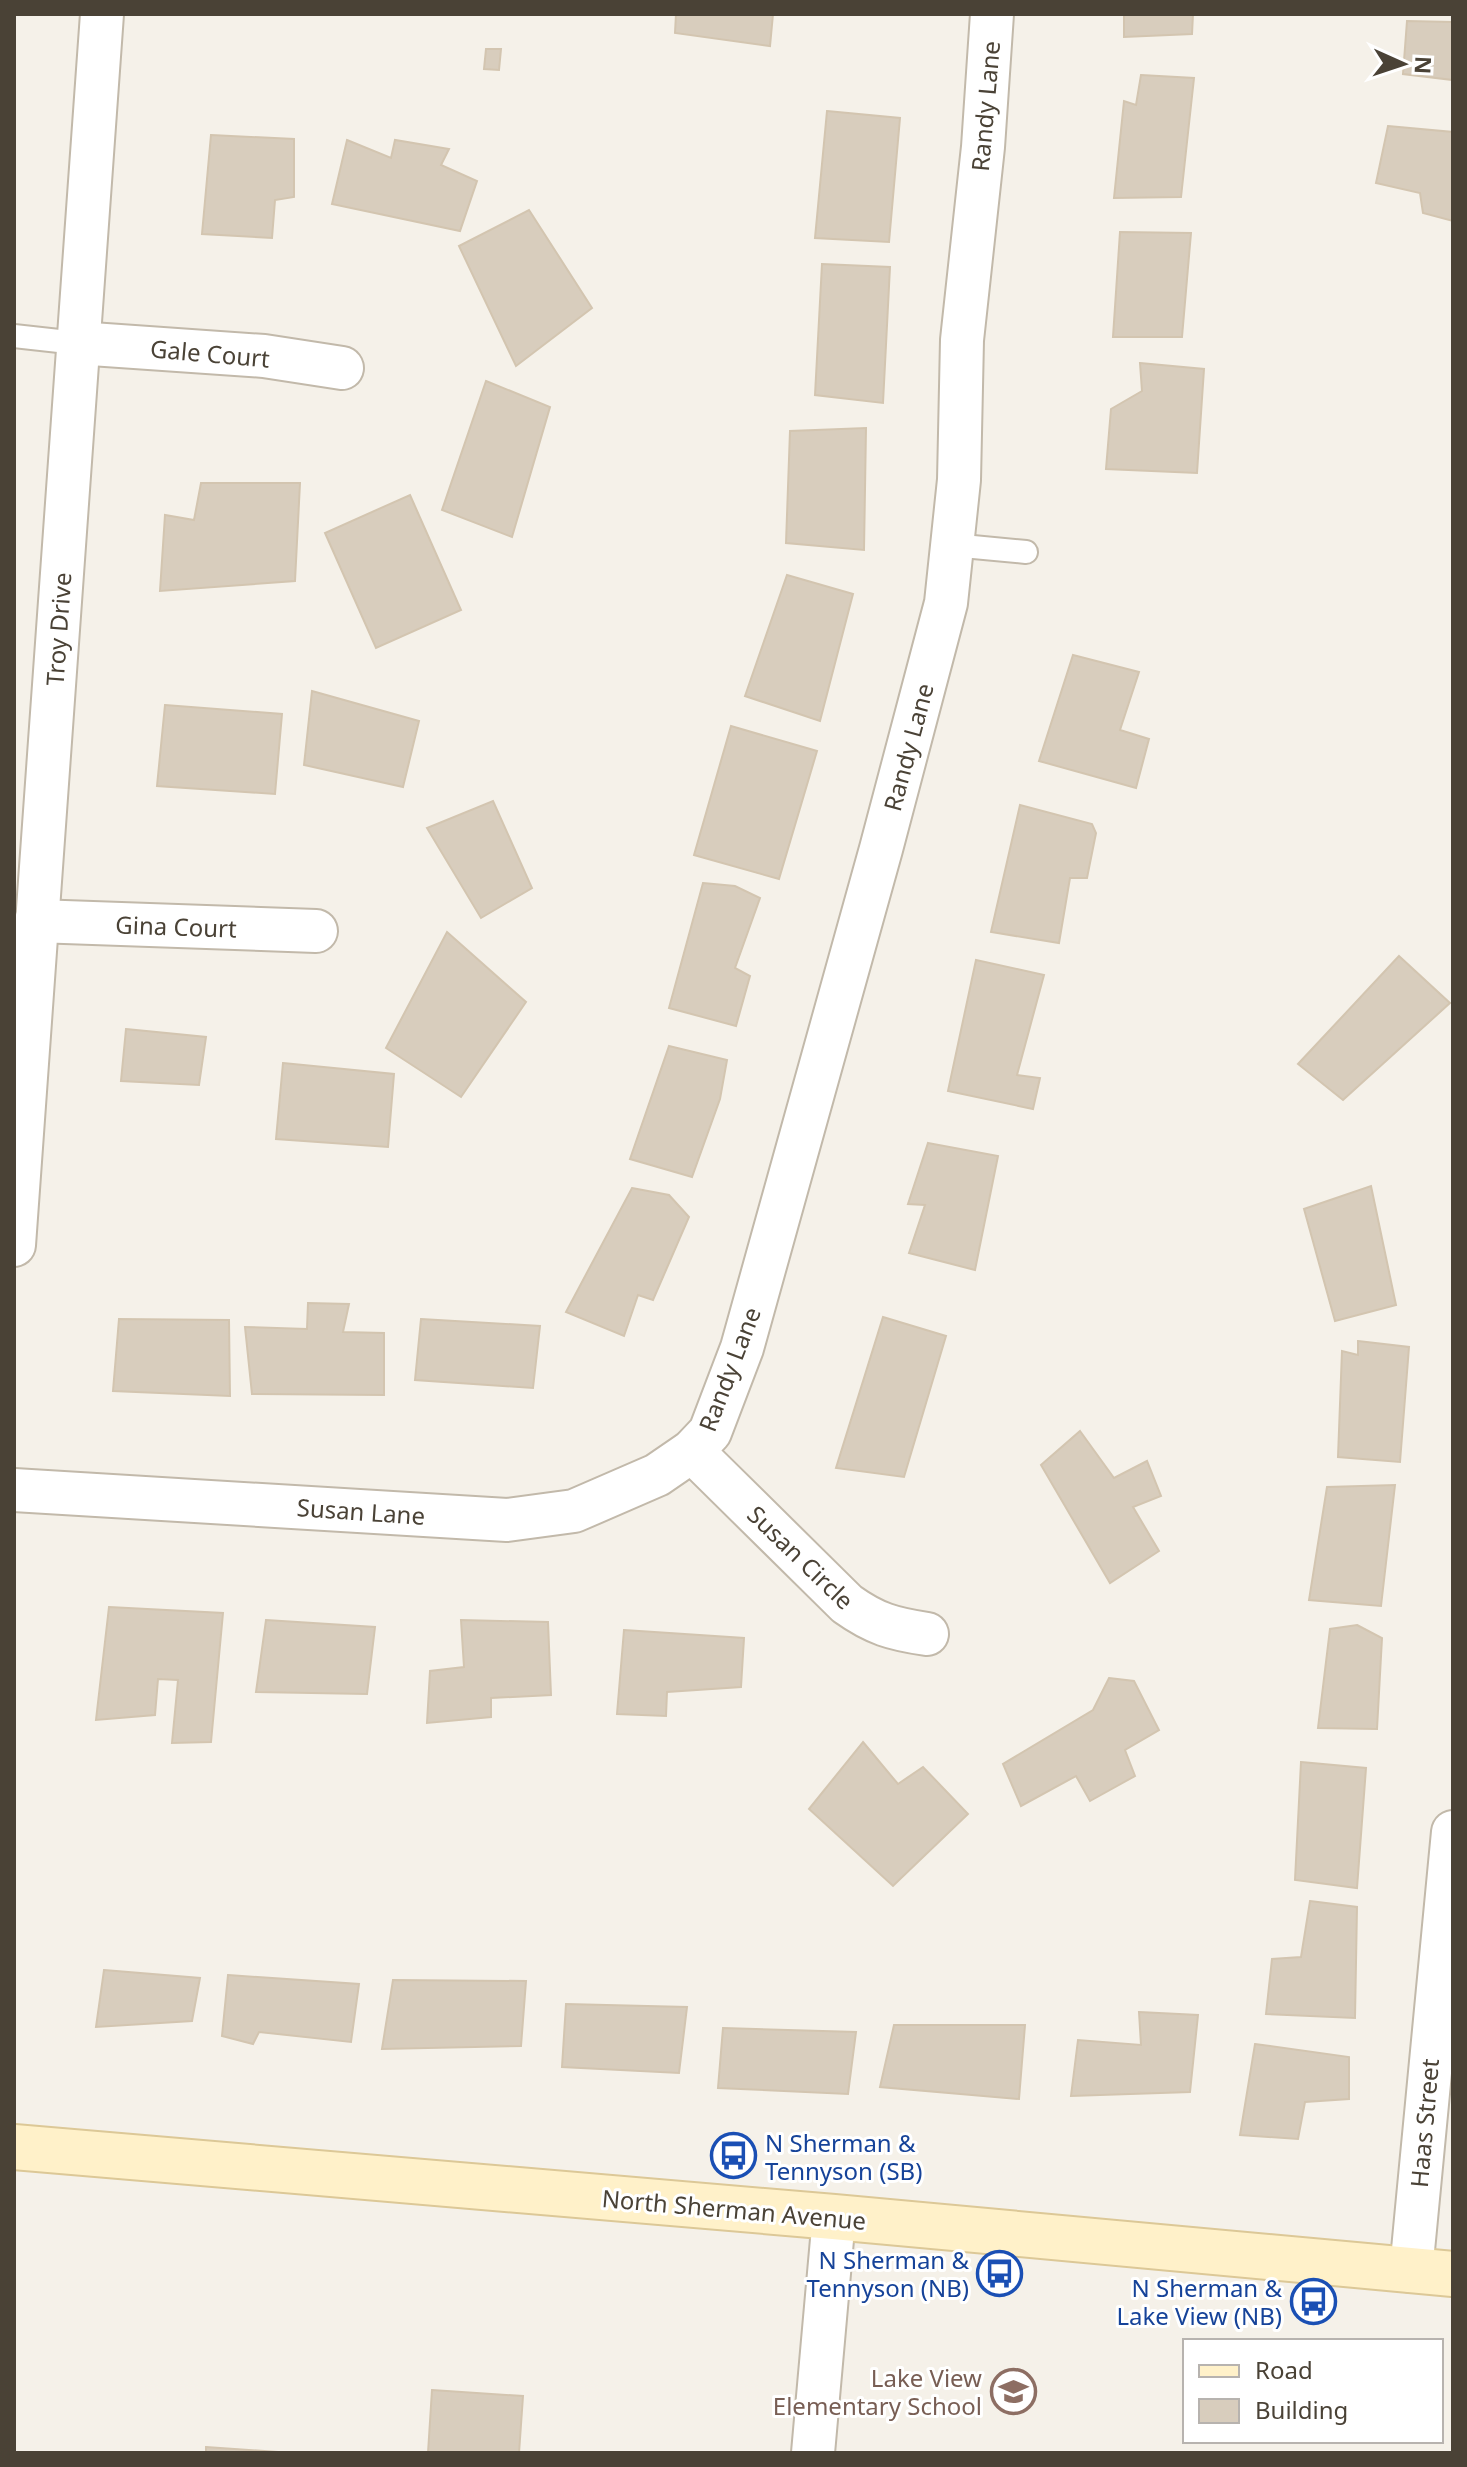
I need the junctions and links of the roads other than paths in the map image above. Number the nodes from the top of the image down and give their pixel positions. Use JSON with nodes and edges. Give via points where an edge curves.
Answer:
{"nodes":[{"id":1,"x":102,"y":14,"type":"edge"},
{"id":2,"x":992,"y":14,"type":"edge"},
{"id":3,"x":14,"y":336,"type":"edge"},
{"id":4,"x":77,"y":343,"type":"junction"},
{"id":5,"x":342,"y":368,"type":"dead end"},
{"id":6,"x":952,"y":545,"type":"junction"},
{"id":7,"x":1026,"y":552,"type":"dead end"},
{"id":8,"x":36,"y":921,"type":"junction"},
{"id":9,"x":316,"y":931,"type":"dead end"},
{"id":10,"x":14,"y":1245,"type":"edge"},
{"id":11,"x":692,"y":1451,"type":"junction"},
{"id":12,"x":14,"y":1490,"type":"edge"},
{"id":13,"x":927,"y":1634,"type":"dead end"},
{"id":14,"x":1453,"y":1832,"type":"edge"},
{"id":15,"x":14,"y":2147,"type":"edge"},
{"id":16,"x":834,"y":2217,"type":"junction"},
{"id":17,"x":1432,"y":2272,"type":"edge"},
{"id":18,"x":813,"y":2453,"type":"edge"}],
"edges":[{"from":1,"to":4,"type":"street","name":"Troy Drive"},
{"from":2,"to":6,"type":"street","name":"Randy Lane","via":[[962,340]]},
{"from":3,"to":4,"type":"lane"},
{"from":4,"to":5,"type":"street","name":"Gale Court","via":[[264,356]]},
{"from":4,"to":8,"type":"street","name":"Troy Drive"},
{"from":6,"to":7,"type":"lane"},
{"from":6,"to":11,"type":"street","name":"Randy Lane","via":[[942,618],[742,1348],[710,1432]]},
{"from":8,"to":9,"type":"street","name":"Gina Court"},
{"from":8,"to":10,"type":"street","name":"Troy Drive"},
{"from":11,"to":12,"type":"street","name":"Susan Lane","via":[[657,1475],[574,1511],[507,1520]]},
{"from":11,"to":13,"type":"street","name":"Susan Circle","via":[[847,1604],[890,1628]]},
{"from":14,"to":17,"type":"street","name":"Haas Street"},
{"from":15,"to":16,"type":"street","name":"North Sherman Avenue"},
{"from":16,"to":17,"type":"street","name":"North Sherman Avenue"},
{"from":16,"to":18,"type":"street"}]}
